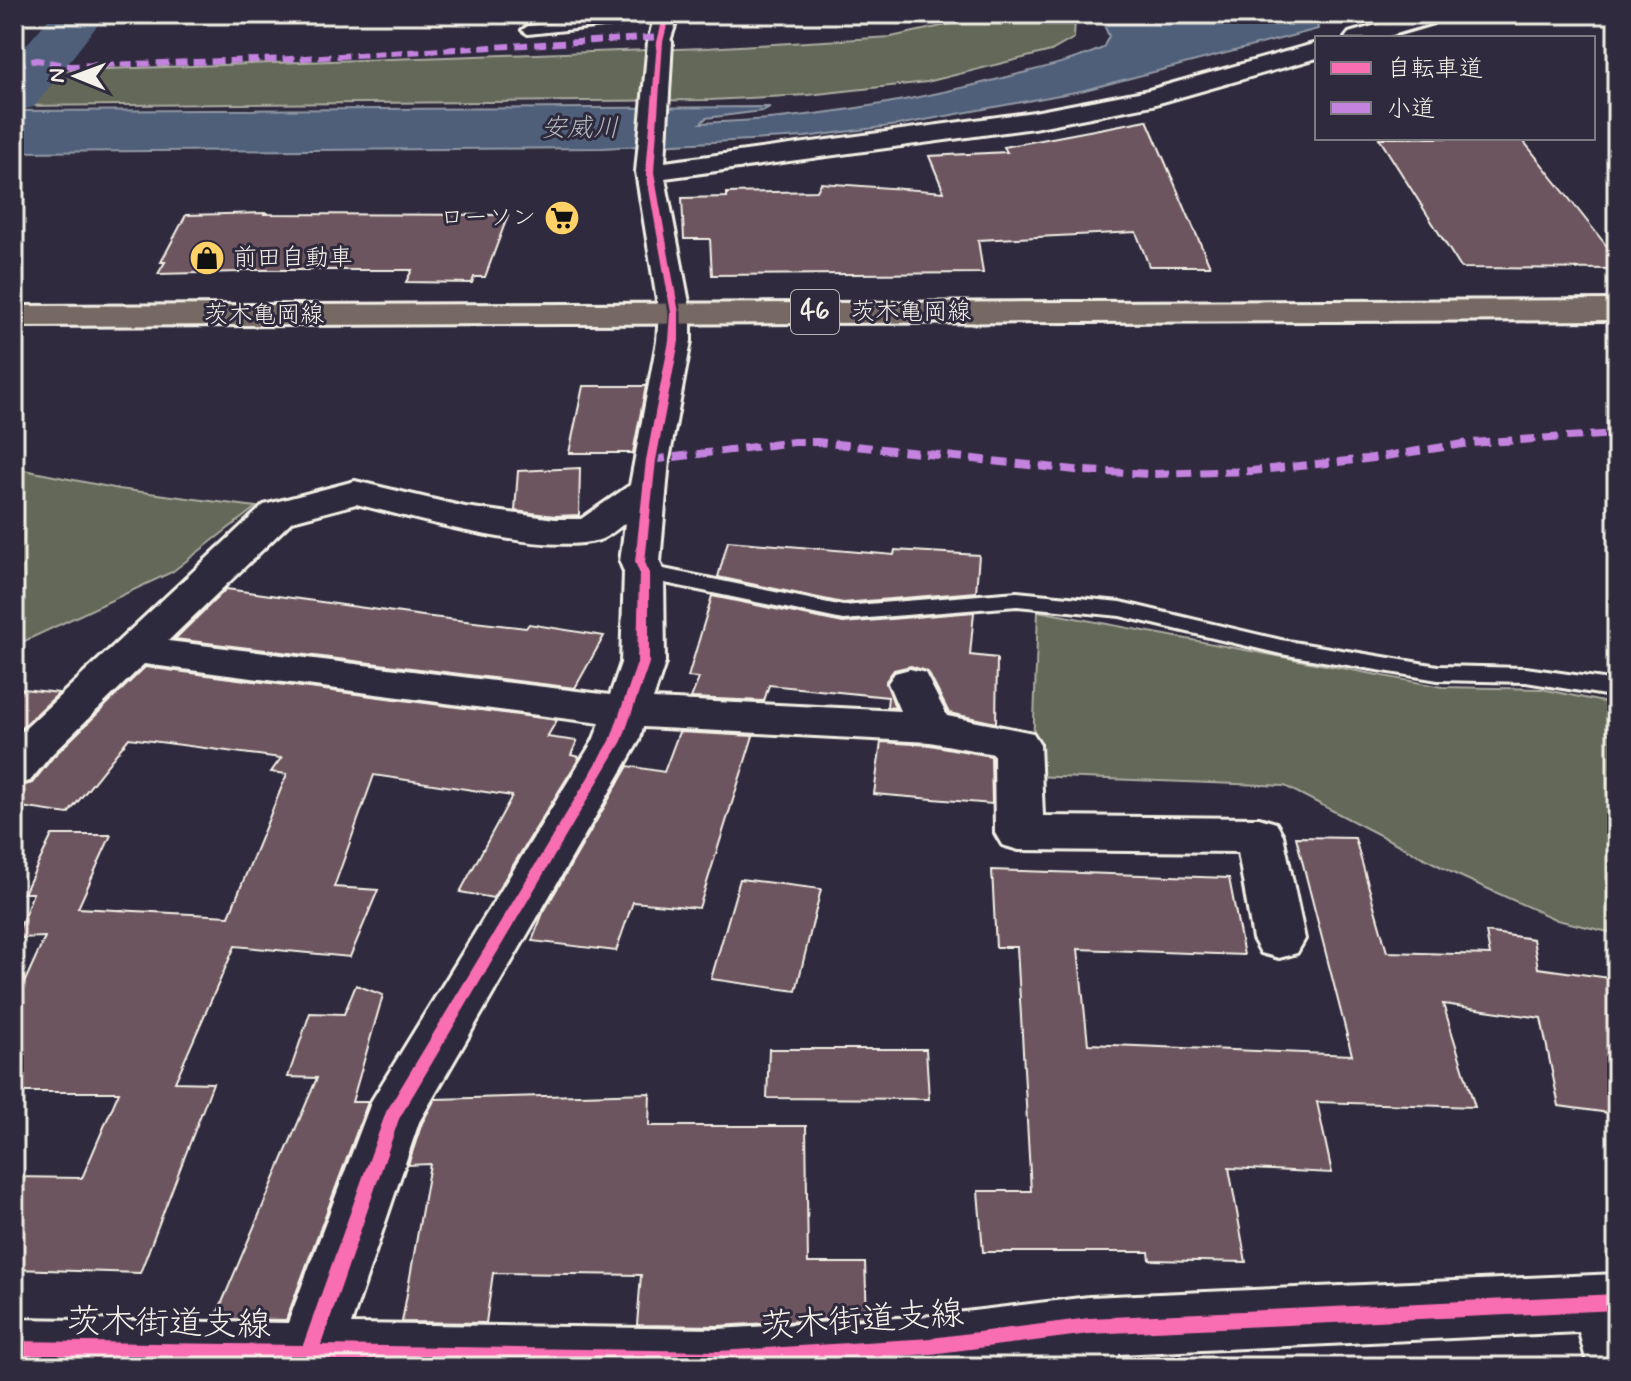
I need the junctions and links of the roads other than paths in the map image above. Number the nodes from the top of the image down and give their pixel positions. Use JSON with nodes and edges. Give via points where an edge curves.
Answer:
{"nodes":[{"id":1,"x":697,"y":14,"type":"edge"},
{"id":2,"x":1425,"y":18,"type":"dead end"},
{"id":3,"x":665,"y":23,"type":"edge"},
{"id":4,"x":528,"y":30,"type":"dead end"},
{"id":5,"x":1364,"y":36,"type":"edge"},
{"id":6,"x":1315,"y":51,"type":"edge"},
{"id":7,"x":650,"y":172,"type":"junction"},
{"id":8,"x":1617,"y":310,"type":"edge"},
{"id":9,"x":675,"y":313,"type":"junction"},
{"id":10,"x":14,"y":316,"type":"edge"},
{"id":11,"x":648,"y":489,"type":"junction"},
{"id":12,"x":644,"y":572,"type":"junction"},
{"id":13,"x":136,"y":650,"type":"junction"},
{"id":14,"x":910,"y":683,"type":"dead end"},
{"id":15,"x":1617,"y":689,"type":"edge"},
{"id":16,"x":628,"y":712,"type":"junction"},
{"id":17,"x":930,"y":727,"type":"junction"},
{"id":18,"x":14,"y":770,"type":"edge"},
{"id":19,"x":1279,"y":939,"type":"dead end"},
{"id":20,"x":1613,"y":1321,"type":"edge"},
{"id":21,"x":1088,"y":1346,"type":"edge"},
{"id":22,"x":14,"y":1349,"type":"edge"},
{"id":23,"x":309,"y":1353,"type":"junction"},
{"id":24,"x":204,"y":1360,"type":"edge"}],
"edges":[{"from":1,"to":3,"type":"lane"},
{"from":2,"to":5,"type":"street"},
{"from":3,"to":4,"type":"lane"},
{"from":3,"to":7,"type":"street"},
{"from":6,"to":7,"type":"street","via":[[1152,97],[1034,120]]},
{"from":7,"to":9,"type":"street"},
{"from":8,"to":9,"type":"main road","name":"茨木亀岡線","number":"46"},
{"from":9,"to":10,"type":"main road","name":"茨木亀岡線","number":"46"},
{"from":9,"to":11,"type":"street"},
{"from":11,"to":12,"type":"street","via":[[640,562]]},
{"from":11,"to":13,"type":"street","via":[[590,530],[555,531],[465,519],[355,492],[278,513]]},
{"from":12,"to":15,"type":"lane","via":[[843,613],[988,599],[1092,606],[1281,647],[1438,673],[1526,675]]},
{"from":12,"to":16,"type":"street","via":[[643,663]]},
{"from":13,"to":16,"type":"street"},
{"from":13,"to":18,"type":"street"},
{"from":14,"to":17,"type":"street"},
{"from":16,"to":17,"type":"street"},
{"from":16,"to":23,"type":"street","via":[[616,741],[392,1117]]},
{"from":17,"to":19,"type":"street","via":[[1017,744],[1019,833],[1259,835]]},
{"from":20,"to":21,"type":"street","name":"茨木街道支線"},
{"from":21,"to":23,"type":"street","name":"茨木街道支線","via":[[931,1346],[718,1359]]},
{"from":22,"to":24,"type":"street","name":"茨木街道支線"},
{"from":23,"to":24,"type":"street","name":"茨木街道支線"}]}
